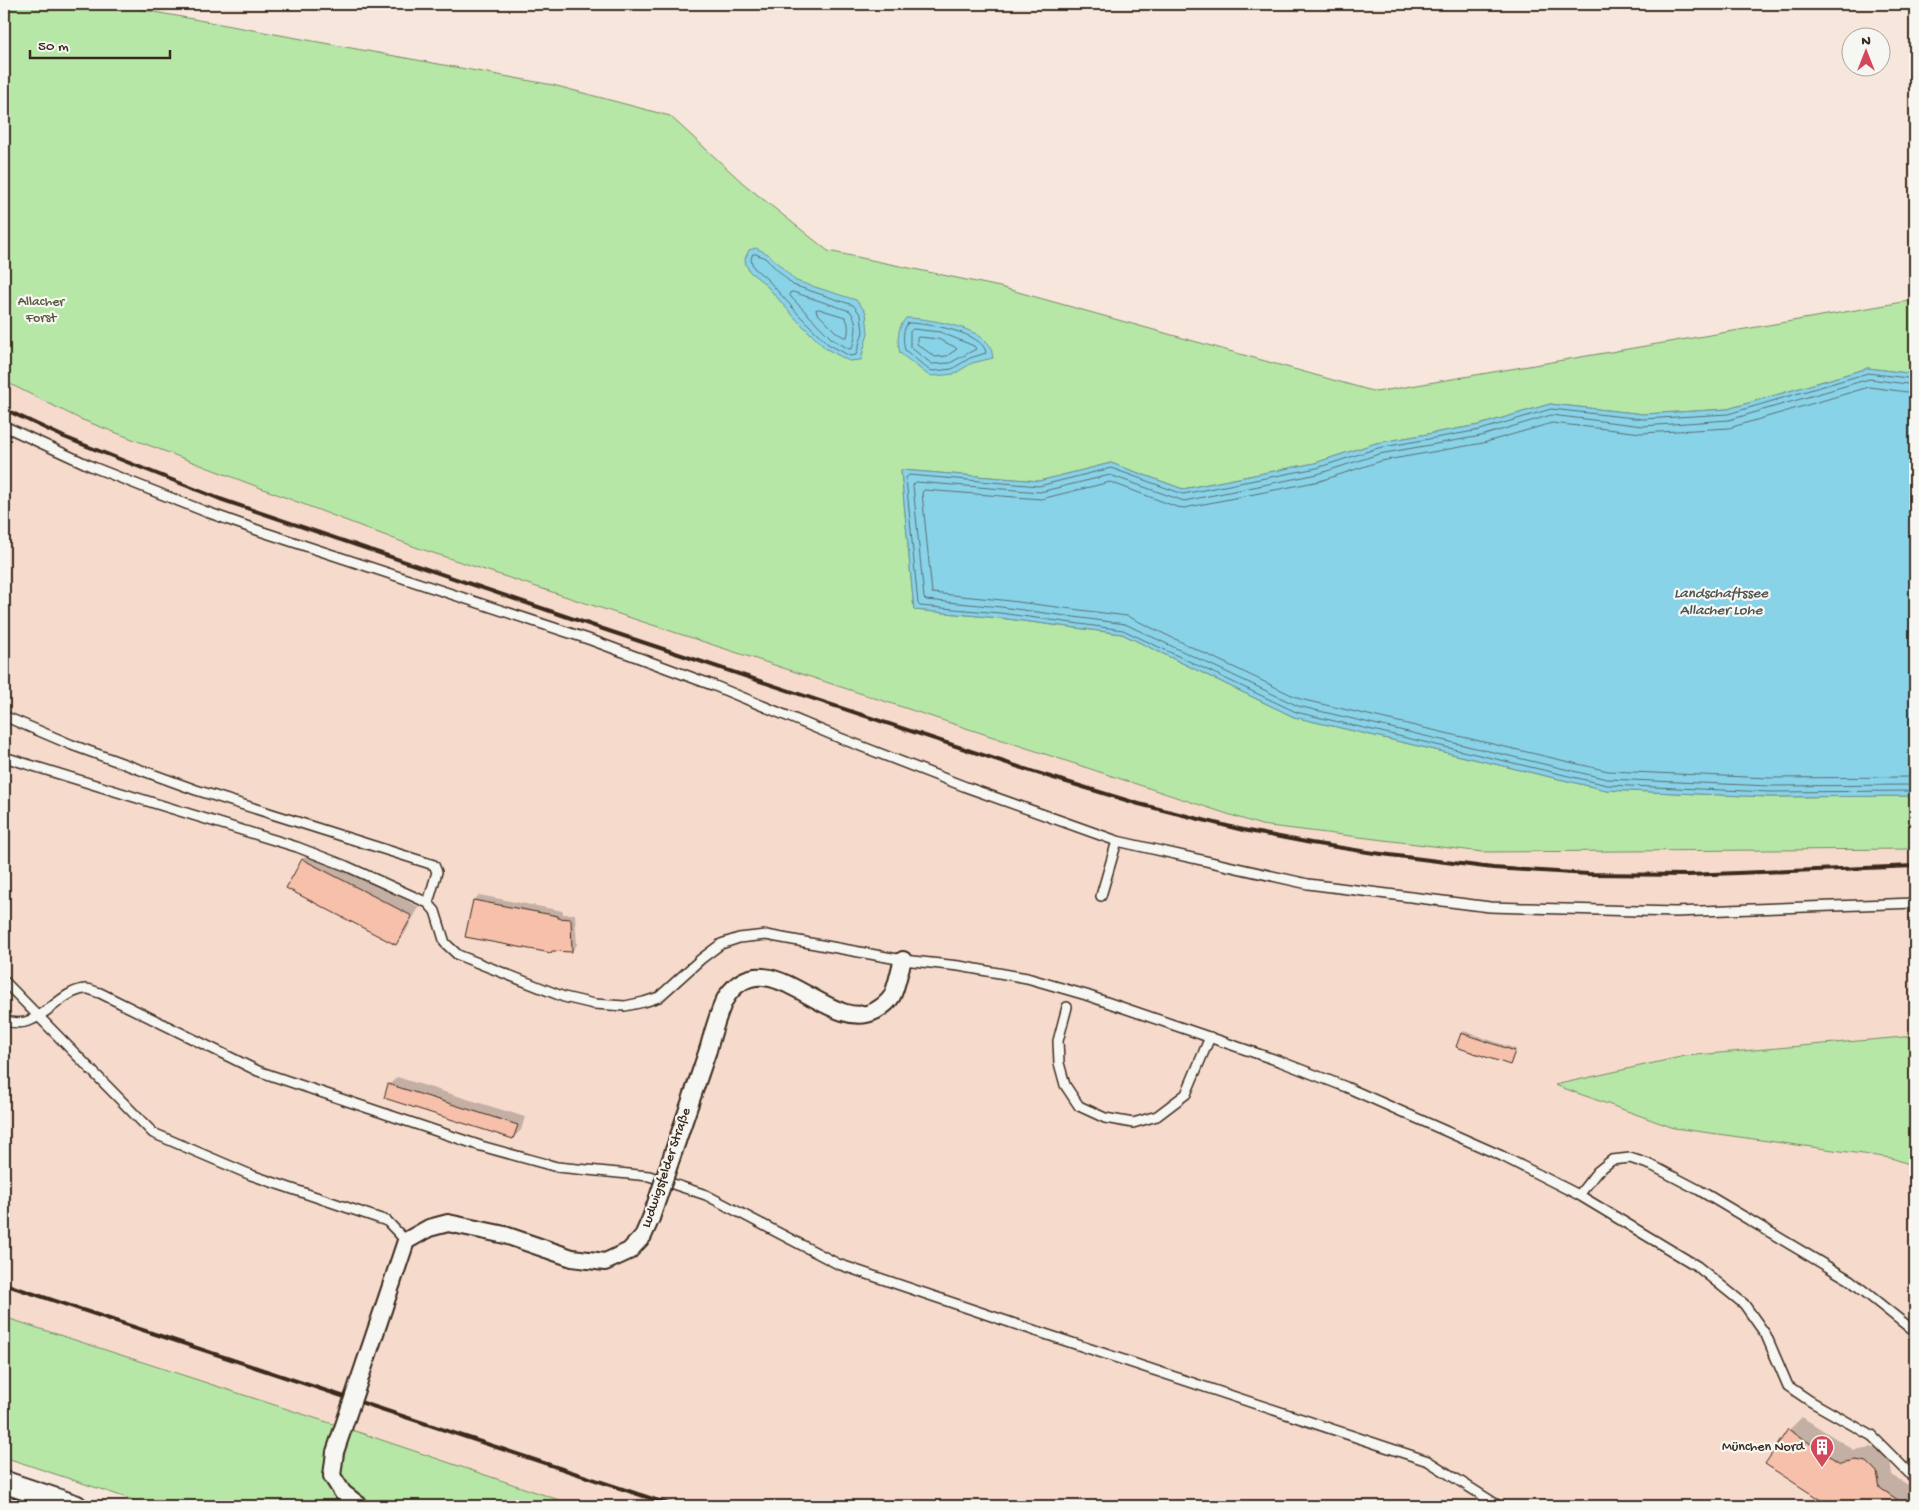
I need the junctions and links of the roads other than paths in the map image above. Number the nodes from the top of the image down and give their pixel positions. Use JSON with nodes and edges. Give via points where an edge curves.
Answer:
{"nodes":[{"id":1,"x":4,"y":426,"type":"edge"},
{"id":2,"x":4,"y":716,"type":"edge"},
{"id":3,"x":4,"y":758,"type":"edge"},
{"id":4,"x":1117,"y":841,"type":"junction"},
{"id":5,"x":1101,"y":896,"type":"dead end"},
{"id":6,"x":428,"y":903,"type":"junction"},
{"id":7,"x":1915,"y":903,"type":"edge"},
{"id":8,"x":902,"y":960,"type":"junction"},
{"id":9,"x":4,"y":981,"type":"edge"},
{"id":10,"x":1067,"y":1007,"type":"dead end"},
{"id":11,"x":38,"y":1018,"type":"junction"},
{"id":12,"x":4,"y":1020,"type":"edge"},
{"id":13,"x":1210,"y":1037,"type":"junction"},
{"id":14,"x":1579,"y":1195,"type":"junction"},
{"id":15,"x":406,"y":1241,"type":"junction"},
{"id":16,"x":1915,"y":1332,"type":"edge"},
{"id":17,"x":1915,"y":1480,"type":"edge"},
{"id":18,"x":4,"y":1482,"type":"edge"},
{"id":19,"x":76,"y":1506,"type":"edge"},
{"id":20,"x":360,"y":1506,"type":"edge"},
{"id":21,"x":1499,"y":1506,"type":"edge"}],
"edges":[{"from":1,"to":4,"type":"lane","via":[[93,468],[214,514],[592,640],[966,787]]},
{"from":2,"to":6,"type":"lane","via":[[72,745],[196,790],[434,865],[437,872]]},
{"from":3,"to":6,"type":"lane","via":[[297,847]]},
{"from":4,"to":5,"type":"lane"},
{"from":4,"to":7,"type":"lane","via":[[1308,884],[1490,907],[1675,912]]},
{"from":6,"to":8,"type":"lane","via":[[435,911],[445,943],[458,955],[564,996],[594,1004],[625,1006],[659,997],[721,944],[739,938],[766,935]]},
{"from":8,"to":13,"type":"lane","via":[[1027,978]]},
{"from":8,"to":15,"type":"street","name":"Ludwigsfelder Straße","bridge":true,"via":[[892,996],[884,1006],[870,1014],[856,1016],[842,1012],[788,984],[765,978],[742,982],[726,998],[651,1218],[643,1236],[629,1251],[605,1262],[572,1258],[505,1235],[448,1223],[429,1228]]},
{"from":9,"to":11,"type":"lane"},
{"from":10,"to":13,"type":"lane","via":[[1058,1041],[1065,1085],[1079,1106],[1105,1118],[1133,1122],[1157,1116],[1172,1105],[1186,1094]]},
{"from":11,"to":12,"type":"lane","via":[[12,1023]]},
{"from":11,"to":15,"type":"lane","via":[[153,1133],[251,1175],[387,1221]]},
{"from":11,"to":21,"type":"lane","via":[[71,993],[86,988],[258,1071],[481,1146],[557,1167],[657,1178],[706,1195],[838,1264],[1428,1461]]},
{"from":13,"to":14,"type":"lane","via":[[1346,1087],[1502,1156]]},
{"from":14,"to":16,"type":"lane","via":[[1597,1172],[1612,1160],[1630,1158],[1651,1165],[1850,1280]]},
{"from":14,"to":17,"type":"lane","via":[[1697,1266],[1744,1304],[1766,1336],[1788,1386],[1872,1436]]},
{"from":15,"to":20,"type":"street","bridge":true,"via":[[335,1452],[332,1476],[342,1493]]},
{"from":18,"to":19,"type":"street"}]}
